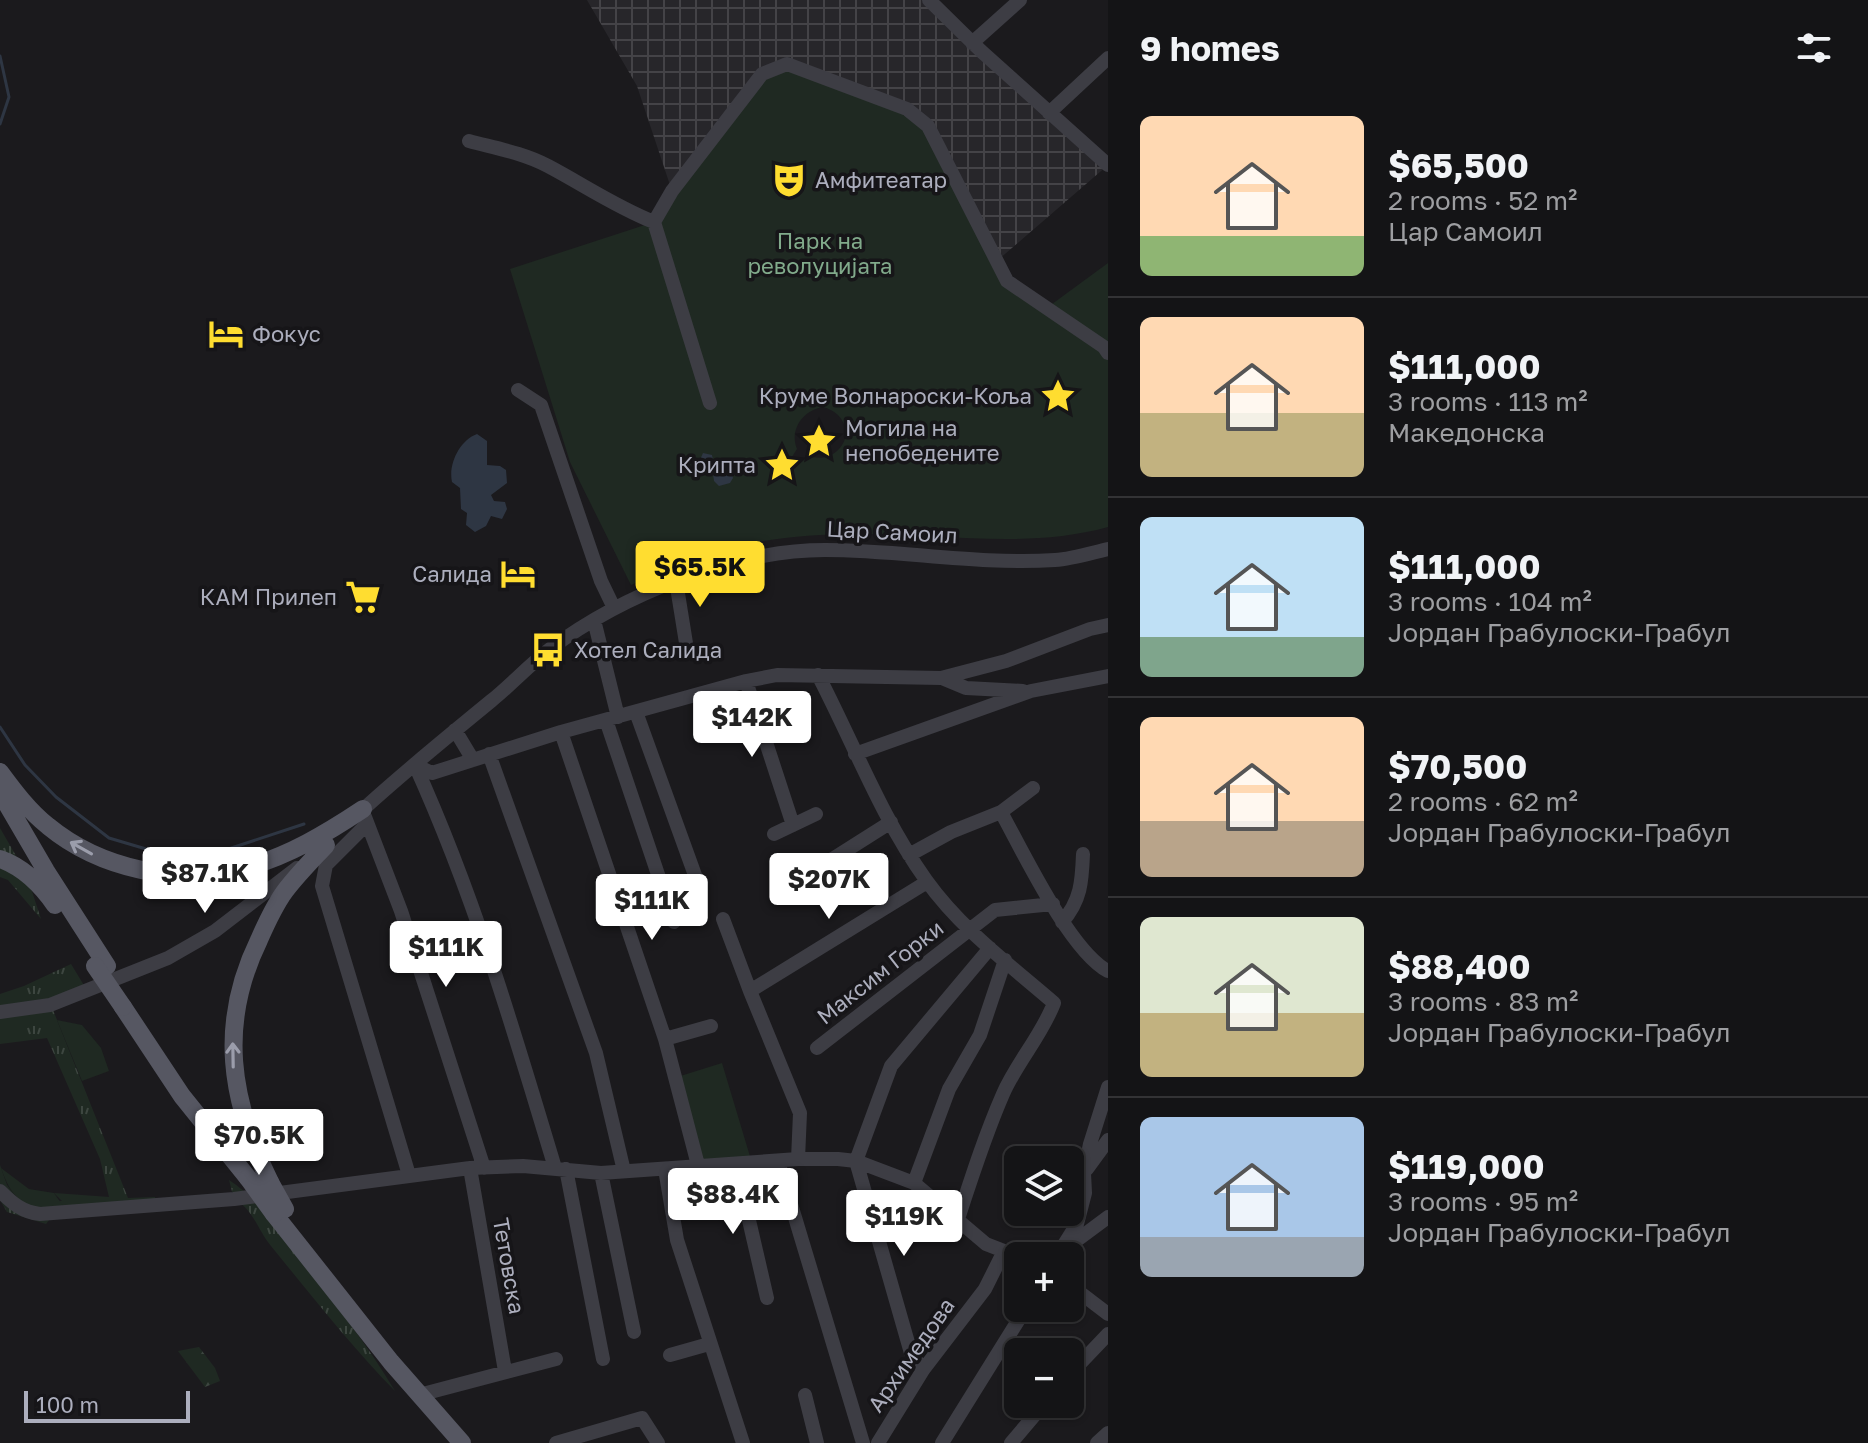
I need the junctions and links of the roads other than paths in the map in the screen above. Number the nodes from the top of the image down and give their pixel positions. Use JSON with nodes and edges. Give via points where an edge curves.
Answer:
{"nodes":[{"id":1,"x":929,"y":0,"type":"edge"},
{"id":2,"x":1020,"y":0,"type":"edge"},
{"id":3,"x":972,"y":43,"type":"junction"},
{"id":4,"x":1108,"y":58,"type":"edge"},
{"id":5,"x":1049,"y":113,"type":"junction"},
{"id":6,"x":469,"y":141,"type":"dead end"},
{"id":7,"x":1104,"y":154,"type":"edge"},
{"id":8,"x":654,"y":222,"type":"junction"},
{"id":9,"x":1108,"y":353,"type":"edge"},
{"id":10,"x":518,"y":390,"type":"dead end"},
{"id":11,"x":710,"y":403,"type":"dead end"},
{"id":12,"x":1108,"y":549,"type":"edge"},
{"id":13,"x":676,"y":581,"type":"junction"},
{"id":14,"x":614,"y":608,"type":"junction"},
{"id":15,"x":594,"y":620,"type":"junction"},
{"id":16,"x":1108,"y":625,"type":"edge"},
{"id":17,"x":686,"y":643,"type":"dead end"},
{"id":18,"x":818,"y":675,"type":"junction"},
{"id":19,"x":1108,"y":676,"type":"edge"},
{"id":20,"x":941,"y":678,"type":"junction"},
{"id":21,"x":746,"y":681,"type":"junction"},
{"id":22,"x":1031,"y":691,"type":"junction"},
{"id":23,"x":636,"y":712,"type":"junction"},
{"id":24,"x":612,"y":718,"type":"junction"},
{"id":25,"x":455,"y":730,"type":"junction"},
{"id":26,"x":561,"y":732,"type":"junction"},
{"id":27,"x":489,"y":754,"type":"junction"},
{"id":28,"x":855,"y":754,"type":"junction"},
{"id":29,"x":473,"y":760,"type":"junction"},
{"id":30,"x":415,"y":765,"type":"junction"},
{"id":31,"x":0,"y":772,"type":"edge"},
{"id":32,"x":1033,"y":788,"type":"dead end"},
{"id":33,"x":0,"y":792,"type":"edge"},
{"id":34,"x":1001,"y":812,"type":"junction"},
{"id":35,"x":816,"y":814,"type":"dead end"},
{"id":36,"x":365,"y":817,"type":"junction"},
{"id":37,"x":891,"y":822,"type":"junction"},
{"id":38,"x":793,"y":825,"type":"junction"},
{"id":39,"x":774,"y":834,"type":"dead end"},
{"id":40,"x":326,"y":845,"type":"junction"},
{"id":41,"x":1083,"y":854,"type":"dead end"},
{"id":42,"x":909,"y":855,"type":"junction"},
{"id":43,"x":0,"y":859,"type":"edge"},
{"id":44,"x":927,"y":882,"type":"junction"},
{"id":45,"x":700,"y":889,"type":"dead end"},
{"id":46,"x":779,"y":893,"type":"dead end"},
{"id":47,"x":1053,"y":904,"type":"junction"},
{"id":48,"x":723,"y":919,"type":"dead end"},
{"id":49,"x":674,"y":922,"type":"dead end"},
{"id":50,"x":1062,"y":922,"type":"junction"},
{"id":51,"x":969,"y":931,"type":"junction"},
{"id":52,"x":990,"y":948,"type":"junction"},
{"id":53,"x":1005,"y":960,"type":"junction"},
{"id":54,"x":101,"y":966,"type":"junction"},
{"id":55,"x":1108,"y":971,"type":"edge"},
{"id":56,"x":750,"y":991,"type":"junction"},
{"id":57,"x":0,"y":1012,"type":"edge"},
{"id":58,"x":711,"y":1026,"type":"dead end"},
{"id":59,"x":665,"y":1039,"type":"junction"},
{"id":60,"x":817,"y":1048,"type":"dead end"},
{"id":61,"x":1108,"y":1087,"type":"edge"},
{"id":62,"x":1108,"y":1140,"type":"edge"},
{"id":63,"x":798,"y":1159,"type":"junction"},
{"id":64,"x":778,"y":1161,"type":"junction"},
{"id":65,"x":856,"y":1161,"type":"junction"},
{"id":66,"x":736,"y":1164,"type":"junction"},
{"id":67,"x":698,"y":1165,"type":"junction"},
{"id":68,"x":477,"y":1168,"type":"junction"},
{"id":69,"x":561,"y":1168,"type":"junction"},
{"id":70,"x":665,"y":1169,"type":"junction"},
{"id":71,"x":624,"y":1171,"type":"junction"},
{"id":72,"x":601,"y":1173,"type":"junction"},
{"id":73,"x":1084,"y":1173,"type":"junction"},
{"id":74,"x":409,"y":1175,"type":"junction"},
{"id":75,"x":914,"y":1183,"type":"junction"},
{"id":76,"x":0,"y":1191,"type":"edge"},
{"id":77,"x":1084,"y":1197,"type":"edge"},
{"id":78,"x":283,"y":1205,"type":"junction"},
{"id":79,"x":1108,"y":1217,"type":"edge"},
{"id":80,"x":957,"y":1222,"type":"junction"},
{"id":81,"x":1075,"y":1242,"type":"edge"},
{"id":82,"x":1004,"y":1251,"type":"joint"},
{"id":83,"x":1084,"y":1296,"type":"edge"},
{"id":84,"x":767,"y":1298,"type":"dead end"},
{"id":85,"x":1108,"y":1314,"type":"edge"},
{"id":86,"x":1017,"y":1322,"type":"edge"},
{"id":87,"x":634,"y":1332,"type":"dead end"},
{"id":88,"x":1108,"y":1334,"type":"edge"},
{"id":89,"x":709,"y":1344,"type":"junction"},
{"id":90,"x":670,"y":1355,"type":"dead end"},
{"id":91,"x":556,"y":1359,"type":"dead end"},
{"id":92,"x":603,"y":1359,"type":"dead end"},
{"id":93,"x":1084,"y":1359,"type":"edge"},
{"id":94,"x":923,"y":1370,"type":"junction"},
{"id":95,"x":505,"y":1371,"type":"junction"},
{"id":96,"x":419,"y":1395,"type":"junction"},
{"id":97,"x":805,"y":1395,"type":"dead end"},
{"id":98,"x":1032,"y":1418,"type":"edge"},
{"id":99,"x":862,"y":1440,"type":"edge"},
{"id":100,"x":462,"y":1443,"type":"edge"},
{"id":101,"x":556,"y":1443,"type":"edge"},
{"id":102,"x":658,"y":1443,"type":"edge"},
{"id":103,"x":743,"y":1443,"type":"edge"},
{"id":104,"x":817,"y":1443,"type":"edge"},
{"id":105,"x":879,"y":1443,"type":"edge"},
{"id":106,"x":942,"y":1443,"type":"edge"},
{"id":107,"x":1011,"y":1443,"type":"edge"}],
"edges":[{"from":1,"to":3,"type":"street"},
{"from":2,"to":3,"type":"street"},
{"from":3,"to":5,"type":"street"},
{"from":4,"to":5,"type":"street"},
{"from":5,"to":7,"type":"street"},
{"from":6,"to":8,"type":"street","via":[[546,165],[622,210]]},
{"from":8,"to":9,"type":"street","via":[[762,74],[787,64],[907,109],[928,126],[1007,281]]},
{"from":8,"to":11,"type":"street"},
{"from":10,"to":14,"type":"street","via":[[541,405]]},
{"from":12,"to":13,"type":"street","name":"Цар Самоил","via":[[1058,560],[1014,561],[824,550],[746,561]]},
{"from":13,"to":14,"type":"street","name":"Цар Самоил"},
{"from":13,"to":17,"type":"street"},
{"from":14,"to":15,"type":"street","name":"Цар Самоил"},
{"from":15,"to":24,"type":"street"},
{"from":15,"to":25,"type":"street","name":"Цар Самоил","via":[[548,650]]},
{"from":16,"to":20,"type":"street"},
{"from":18,"to":20,"type":"street"},
{"from":18,"to":21,"type":"street"},
{"from":18,"to":28,"type":"street","name":"Максим Горки"},
{"from":19,"to":22,"type":"street"},
{"from":20,"to":22,"type":"street","via":[[966,688]]},
{"from":21,"to":23,"type":"street"},
{"from":21,"to":38,"type":"street"},
{"from":22,"to":28,"type":"street"},
{"from":23,"to":24,"type":"street"},
{"from":23,"to":45,"type":"street"},
{"from":24,"to":26,"type":"street"},
{"from":24,"to":49,"type":"street"},
{"from":25,"to":29,"type":"street"},
{"from":25,"to":30,"type":"street","name":"Цар Самоил"},
{"from":26,"to":27,"type":"street"},
{"from":26,"to":59,"type":"street"},
{"from":27,"to":29,"type":"street"},
{"from":27,"to":71,"type":"street","via":[[596,1053]]},
{"from":28,"to":37,"type":"street","name":"Максим Горки"},
{"from":29,"to":30,"type":"street","via":[[432,773]]},
{"from":30,"to":36,"type":"street","name":"Цар Самоил"},
{"from":30,"to":69,"type":"street","via":[[501,986]]},
{"from":36,"to":31,"type":"main road","one_way":true,"via":[[244,868],[161,873],[114,862],[71,843],[36,816]]},
{"from":32,"to":34,"type":"street"},
{"from":33,"to":54,"type":"main road"},
{"from":34,"to":42,"type":"street"},
{"from":34,"to":47,"type":"street"},
{"from":35,"to":38,"type":"street"},
{"from":36,"to":40,"type":"street"},
{"from":36,"to":68,"type":"street","name":"Тетовска","via":[[401,911]]},
{"from":36,"to":74,"type":"street","via":[[326,865],[322,886]]},
{"from":37,"to":42,"type":"street","name":"Максим Горки"},
{"from":37,"to":46,"type":"street"},
{"from":38,"to":39,"type":"street"},
{"from":40,"to":57,"type":"street","via":[[215,931],[168,958],[50,1005]]},
{"from":78,"to":40,"type":"main road","one_way":true,"bridge":true,"via":[[246,1125],[235,1081],[232,1052],[240,985],[284,893]]},
{"from":41,"to":50,"type":"street","via":[[1082,885]]},
{"from":42,"to":44,"type":"street","name":"Максим Горки"},
{"from":43,"to":54,"type":"main road","via":[[44,889]]},
{"from":44,"to":51,"type":"street","name":"Максим Горки"},
{"from":44,"to":56,"type":"street","name":"Максим Горки"},
{"from":47,"to":50,"type":"street"},
{"from":47,"to":51,"type":"street","name":"Максим Горки","via":[[995,910]]},
{"from":48,"to":56,"type":"street"},
{"from":50,"to":55,"type":"street"},
{"from":51,"to":52,"type":"street","name":"Максим Горки"},
{"from":51,"to":60,"type":"street","name":"Максим Горки"},
{"from":52,"to":53,"type":"street","name":"Максим Горки"},
{"from":52,"to":65,"type":"street","via":[[891,1066]]},
{"from":53,"to":75,"type":"street","via":[[980,1035],[949,1089]]},
{"from":53,"to":80,"type":"street","name":"Максим Горки","via":[[1054,1003],[1004,1092]]},
{"from":54,"to":78,"type":"main road","bridge":true,"via":[[182,1096],[248,1178]]},
{"from":56,"to":63,"type":"street","via":[[800,1113]]},
{"from":58,"to":59,"type":"street"},
{"from":59,"to":67,"type":"street"},
{"from":61,"to":73,"type":"street"},
{"from":62,"to":73,"type":"street"},
{"from":63,"to":64,"type":"street"},
{"from":63,"to":65,"type":"street"},
{"from":64,"to":66,"type":"street"},
{"from":64,"to":99,"type":"street"},
{"from":65,"to":75,"type":"street"},
{"from":65,"to":94,"type":"street","via":[[911,1353]]},
{"from":66,"to":67,"type":"street"},
{"from":66,"to":84,"type":"street"},
{"from":67,"to":70,"type":"street"},
{"from":68,"to":69,"type":"street"},
{"from":68,"to":74,"type":"street"},
{"from":68,"to":95,"type":"street","name":"Тетовска"},
{"from":69,"to":72,"type":"street"},
{"from":69,"to":92,"type":"street"},
{"from":70,"to":71,"type":"street"},
{"from":70,"to":89,"type":"street","via":[[677,1240]]},
{"from":71,"to":72,"type":"street"},
{"from":72,"to":87,"type":"street"},
{"from":73,"to":77,"type":"street"},
{"from":74,"to":78,"type":"street"},
{"from":75,"to":80,"type":"street"},
{"from":76,"to":78,"type":"street","via":[[27,1213],[40,1214]]},
{"from":78,"to":96,"type":"main road"},
{"from":79,"to":81,"type":"street"},
{"from":80,"to":82,"type":"street"},
{"from":82,"to":94,"type":"street","name":"Архимедова","via":[[985,1289]]},
{"from":83,"to":85,"type":"street"},
{"from":86,"to":106,"type":"street"},
{"from":88,"to":93,"type":"street"},
{"from":89,"to":90,"type":"street"},
{"from":89,"to":103,"type":"street"},
{"from":91,"to":95,"type":"street"},
{"from":94,"to":105,"type":"street","name":"Архимедова"},
{"from":95,"to":96,"type":"street"},
{"from":96,"to":100,"type":"main road"},
{"from":97,"to":104,"type":"street"},
{"from":98,"to":107,"type":"street"},
{"from":99,"to":105,"type":"street"},
{"from":101,"to":102,"type":"street","via":[[642,1418]]}]}
